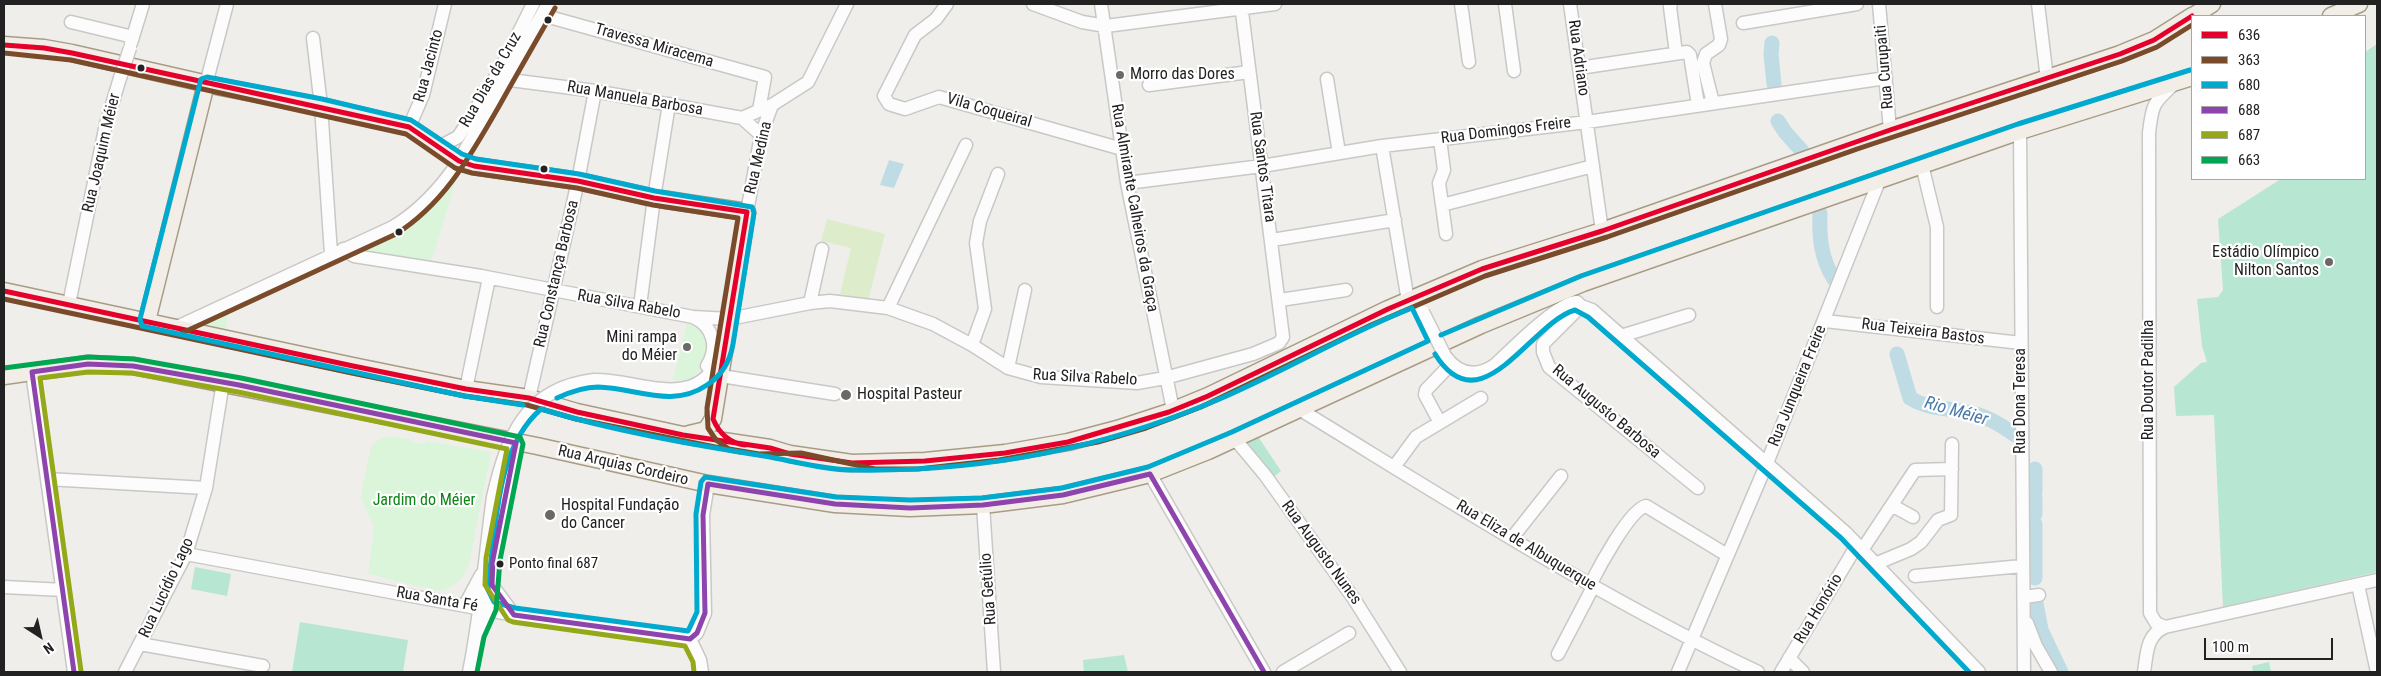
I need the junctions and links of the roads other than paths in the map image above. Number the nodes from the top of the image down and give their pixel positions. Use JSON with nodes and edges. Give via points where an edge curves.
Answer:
{"nodes":[{"id":1,"x":143,"y":4,"type":"edge"},
{"id":2,"x":227,"y":4,"type":"edge"},
{"id":3,"x":445,"y":4,"type":"edge"},
{"id":4,"x":533,"y":4,"type":"edge"},
{"id":5,"x":846,"y":4,"type":"edge"},
{"id":6,"x":947,"y":4,"type":"edge"},
{"id":7,"x":1032,"y":4,"type":"edge"},
{"id":8,"x":1101,"y":4,"type":"edge"},
{"id":9,"x":1275,"y":4,"type":"edge"},
{"id":10,"x":1461,"y":4,"type":"edge"},
{"id":11,"x":1505,"y":4,"type":"edge"},
{"id":12,"x":1570,"y":4,"type":"edge"},
{"id":13,"x":1671,"y":4,"type":"edge"},
{"id":14,"x":1715,"y":4,"type":"edge"},
{"id":15,"x":1857,"y":4,"type":"edge"},
{"id":16,"x":1880,"y":4,"type":"edge"},
{"id":17,"x":2038,"y":4,"type":"edge"},
{"id":18,"x":2212,"y":4,"type":"edge"},
{"id":19,"x":2359,"y":4,"type":"edge"},
{"id":20,"x":1241,"y":6,"type":"edge"},
{"id":21,"x":545,"y":9,"type":"edge"},
{"id":22,"x":2194,"y":15,"type":"edge"},
{"id":23,"x":2333,"y":15,"type":"edge"},
{"id":24,"x":2191,"y":17,"type":"edge"},
{"id":25,"x":71,"y":22,"type":"dead end"},
{"id":26,"x":1743,"y":23,"type":"dead end"},
{"id":27,"x":1106,"y":26,"type":"junction"},
{"id":28,"x":313,"y":38,"type":"dead end"},
{"id":29,"x":131,"y":43,"type":"junction"},
{"id":30,"x":4,"y":45,"type":"edge"},
{"id":31,"x":1676,"y":53,"type":"junction"},
{"id":32,"x":1469,"y":62,"type":"dead end"},
{"id":33,"x":1579,"y":68,"type":"junction"},
{"id":34,"x":1514,"y":71,"type":"dead end"},
{"id":35,"x":1249,"y":72,"type":"junction"},
{"id":36,"x":766,"y":77,"type":"joint"},
{"id":37,"x":2191,"y":77,"type":"edge"},
{"id":38,"x":501,"y":78,"type":"junction"},
{"id":39,"x":1886,"y":78,"type":"junction"},
{"id":40,"x":1327,"y":79,"type":"dead end"},
{"id":41,"x":2047,"y":79,"type":"junction"},
{"id":42,"x":2176,"y":83,"type":"junction"},
{"id":43,"x":206,"y":84,"type":"junction"},
{"id":44,"x":1149,"y":85,"type":"dead end"},
{"id":45,"x":595,"y":91,"type":"junction"},
{"id":46,"x":1713,"y":103,"type":"junction"},
{"id":47,"x":669,"y":104,"type":"junction"},
{"id":48,"x":772,"y":104,"type":"junction"},
{"id":49,"x":1698,"y":105,"type":"junction"},
{"id":50,"x":321,"y":106,"type":"junction"},
{"id":51,"x":758,"y":110,"type":"junction"},
{"id":52,"x":742,"y":118,"type":"junction"},
{"id":53,"x":1587,"y":122,"type":"junction"},
{"id":54,"x":409,"y":128,"type":"junction"},
{"id":55,"x":1890,"y":130,"type":"junction"},
{"id":56,"x":2020,"y":130,"type":"junction"},
{"id":57,"x":761,"y":134,"type":"junction"},
{"id":58,"x":1440,"y":139,"type":"junction"},
{"id":59,"x":966,"y":145,"type":"dead end"},
{"id":60,"x":1382,"y":146,"type":"junction"},
{"id":61,"x":439,"y":148,"type":"junction"},
{"id":62,"x":1122,"y":149,"type":"junction"},
{"id":63,"x":1339,"y":153,"type":"junction"},
{"id":64,"x":459,"y":161,"type":"junction"},
{"id":65,"x":1922,"y":165,"type":"junction"},
{"id":66,"x":1262,"y":166,"type":"junction"},
{"id":67,"x":1593,"y":166,"type":"junction"},
{"id":68,"x":998,"y":174,"type":"dead end"},
{"id":69,"x":578,"y":181,"type":"junction"},
{"id":70,"x":1879,"y":181,"type":"junction"},
{"id":71,"x":1126,"y":183,"type":"junction"},
{"id":72,"x":654,"y":198,"type":"junction"},
{"id":73,"x":1442,"y":205,"type":"junction"},
{"id":74,"x":746,"y":212,"type":"junction"},
{"id":75,"x":1394,"y":220,"type":"junction"},
{"id":76,"x":1602,"y":231,"type":"junction"},
{"id":77,"x":1446,"y":234,"type":"dead end"},
{"id":78,"x":1272,"y":240,"type":"junction"},
{"id":79,"x":822,"y":249,"type":"dead end"},
{"id":80,"x":337,"y":251,"type":"junction"},
{"id":81,"x":489,"y":278,"type":"junction"},
{"id":82,"x":1583,"y":283,"type":"junction"},
{"id":83,"x":1025,"y":290,"type":"dead end"},
{"id":84,"x":1346,"y":290,"type":"dead end"},
{"id":85,"x":4,"y":291,"type":"edge"},
{"id":86,"x":552,"y":291,"type":"junction"},
{"id":87,"x":1280,"y":300,"type":"junction"},
{"id":88,"x":810,"y":303,"type":"junction"},
{"id":89,"x":1415,"y":303,"type":"junction"},
{"id":90,"x":69,"y":304,"type":"junction"},
{"id":91,"x":1579,"y":304,"type":"junction"},
{"id":92,"x":640,"y":306,"type":"junction"},
{"id":93,"x":1525,"y":307,"type":"junction"},
{"id":94,"x":1937,"y":307,"type":"dead end"},
{"id":95,"x":888,"y":308,"type":"junction"},
{"id":96,"x":1558,"y":309,"type":"junction"},
{"id":97,"x":1689,"y":315,"type":"dead end"},
{"id":98,"x":693,"y":317,"type":"junction"},
{"id":99,"x":729,"y":319,"type":"junction"},
{"id":100,"x":147,"y":321,"type":"junction"},
{"id":101,"x":1825,"y":321,"type":"junction"},
{"id":102,"x":177,"y":327,"type":"junction"},
{"id":103,"x":1284,"y":331,"type":"joint"},
{"id":104,"x":1621,"y":336,"type":"junction"},
{"id":105,"x":2021,"y":343,"type":"junction"},
{"id":106,"x":972,"y":344,"type":"junction"},
{"id":107,"x":725,"y":346,"type":"junction"},
{"id":108,"x":1448,"y":360,"type":"junction"},
{"id":109,"x":1008,"y":368,"type":"junction"},
{"id":110,"x":32,"y":372,"type":"junction"},
{"id":111,"x":4,"y":376,"type":"edge"},
{"id":112,"x":721,"y":376,"type":"junction"},
{"id":113,"x":1165,"y":378,"type":"junction"},
{"id":114,"x":223,"y":382,"type":"junction"},
{"id":115,"x":696,"y":385,"type":"junction"},
{"id":116,"x":466,"y":389,"type":"junction"},
{"id":117,"x":835,"y":394,"type":"dead end"},
{"id":118,"x":529,"y":398,"type":"junction"},
{"id":119,"x":1481,"y":398,"type":"dead end"},
{"id":120,"x":1298,"y":409,"type":"junction"},
{"id":121,"x":1173,"y":410,"type":"junction"},
{"id":122,"x":713,"y":419,"type":"junction"},
{"id":123,"x":1439,"y":422,"type":"junction"},
{"id":124,"x":683,"y":435,"type":"junction"},
{"id":125,"x":1235,"y":439,"type":"junction"},
{"id":126,"x":516,"y":443,"type":"junction"},
{"id":127,"x":1952,"y":444,"type":"dead end"},
{"id":128,"x":738,"y":445,"type":"junction"},
{"id":129,"x":770,"y":448,"type":"junction"},
{"id":130,"x":828,"y":451,"type":"junction"},
{"id":131,"x":790,"y":454,"type":"junction"},
{"id":132,"x":874,"y":462,"type":"junction"},
{"id":133,"x":1767,"y":463,"type":"junction"},
{"id":134,"x":1394,"y":467,"type":"junction"},
{"id":135,"x":1952,"y":469,"type":"junction"},
{"id":136,"x":1150,"y":474,"type":"junction"},
{"id":137,"x":1561,"y":476,"type":"dead end"},
{"id":138,"x":47,"y":479,"type":"junction"},
{"id":139,"x":708,"y":484,"type":"junction"},
{"id":140,"x":206,"y":488,"type":"junction"},
{"id":141,"x":1698,"y":488,"type":"dead end"},
{"id":142,"x":983,"y":505,"type":"junction"},
{"id":143,"x":1889,"y":509,"type":"junction"},
{"id":144,"x":1913,"y":517,"type":"dead end"},
{"id":145,"x":1512,"y":538,"type":"junction"},
{"id":146,"x":1860,"y":548,"type":"junction"},
{"id":147,"x":186,"y":554,"type":"junction"},
{"id":148,"x":1727,"y":555,"type":"junction"},
{"id":149,"x":1875,"y":564,"type":"junction"},
{"id":150,"x":2022,"y":566,"type":"junction"},
{"id":151,"x":482,"y":572,"type":"junction"},
{"id":152,"x":1915,"y":576,"type":"dead end"},
{"id":153,"x":2377,"y":580,"type":"edge"},
{"id":154,"x":492,"y":585,"type":"junction"},
{"id":155,"x":2358,"y":585,"type":"junction"},
{"id":156,"x":1591,"y":586,"type":"junction"},
{"id":157,"x":4,"y":587,"type":"edge"},
{"id":158,"x":64,"y":590,"type":"junction"},
{"id":159,"x":483,"y":604,"type":"junction"},
{"id":160,"x":465,"y":605,"type":"junction"},
{"id":161,"x":514,"y":615,"type":"junction"},
{"id":162,"x":2024,"y":616,"type":"junction"},
{"id":163,"x":2165,"y":627,"type":"junction"},
{"id":164,"x":1350,"y":632,"type":"dead end"},
{"id":165,"x":690,"y":639,"type":"junction"},
{"id":166,"x":1691,"y":640,"type":"junction"},
{"id":167,"x":140,"y":644,"type":"junction"},
{"id":168,"x":1558,"y":654,"type":"dead end"},
{"id":169,"x":1789,"y":658,"type":"junction"},
{"id":170,"x":263,"y":666,"type":"dead end"},
{"id":171,"x":74,"y":672,"type":"edge"},
{"id":172,"x":125,"y":672,"type":"edge"},
{"id":173,"x":469,"y":672,"type":"edge"},
{"id":174,"x":702,"y":672,"type":"edge"},
{"id":175,"x":994,"y":672,"type":"edge"},
{"id":176,"x":1264,"y":672,"type":"edge"},
{"id":177,"x":1283,"y":672,"type":"edge"},
{"id":178,"x":1400,"y":672,"type":"edge"},
{"id":179,"x":1678,"y":672,"type":"edge"},
{"id":180,"x":1758,"y":672,"type":"edge"},
{"id":181,"x":1781,"y":672,"type":"edge"},
{"id":182,"x":1803,"y":672,"type":"edge"},
{"id":183,"x":1979,"y":672,"type":"edge"},
{"id":184,"x":2024,"y":672,"type":"edge"},
{"id":185,"x":2051,"y":672,"type":"edge"},
{"id":186,"x":2144,"y":672,"type":"edge"},
{"id":187,"x":2377,"y":672,"type":"edge"}],
"edges":[{"from":1,"to":29,"type":"street","name":"Rua Joaquim Méier"},
{"from":2,"to":43,"type":"street"},
{"from":3,"to":54,"type":"street","name":"Rua Jacinto","via":[[423,95]]},
{"from":4,"to":38,"type":"street","name":"Rua Dias da Cruz"},
{"from":5,"to":48,"type":"street","via":[[808,82]]},
{"from":6,"to":62,"type":"street","name":"Vila Coqueiral","via":[[936,19],[915,35],[884,96],[889,104],[905,109],[940,97]]},
{"from":7,"to":27,"type":"street","via":[[1082,22]]},
{"from":8,"to":27,"type":"street","name":"Rua Almirante Calheiros da Graça"},
{"from":9,"to":20,"type":"street"},
{"from":10,"to":32,"type":"street"},
{"from":11,"to":34,"type":"street"},
{"from":12,"to":33,"type":"street","name":"Rua Adriano"},
{"from":13,"to":31,"type":"street"},
{"from":14,"to":46,"type":"street","via":[[1721,39],[1706,54],[1703,63]]},
{"from":15,"to":26,"type":"street"},
{"from":16,"to":39,"type":"street","name":"Rua Curupaiti"},
{"from":17,"to":41,"type":"street"},
{"from":18,"to":22,"type":"main road"},
{"from":19,"to":23,"type":"main road"},
{"from":20,"to":27,"type":"street"},
{"from":20,"to":35,"type":"street","name":"Rua Santos Titara"},
{"from":21,"to":36,"type":"street","name":"Travessa Miracema"},
{"from":21,"to":38,"type":"street","name":"Rua Dias da Cruz"},
{"from":24,"to":41,"type":"main road","via":[[2136,48]]},
{"from":25,"to":29,"type":"street"},
{"from":27,"to":62,"type":"street","name":"Rua Almirante Calheiros da Graça"},
{"from":28,"to":50,"type":"street"},
{"from":29,"to":90,"type":"street","name":"Rua Joaquim Méier","bridge":true,"via":[[106,124]]},
{"from":30,"to":43,"type":"main road","via":[[72,52]]},
{"from":31,"to":33,"type":"street"},
{"from":31,"to":49,"type":"street","via":[[1687,52],[1690,55]]},
{"from":33,"to":53,"type":"street","name":"Rua Adriano"},
{"from":35,"to":44,"type":"street"},
{"from":35,"to":66,"type":"street","name":"Rua Santos Titara"},
{"from":36,"to":51,"type":"street","name":"Rua Medina"},
{"from":37,"to":42,"type":"main road","name":"Rua Arquias Cordeiro"},
{"from":38,"to":45,"type":"street","name":"Rua Manuela Barbosa"},
{"from":38,"to":61,"type":"street","name":"Rua Dias da Cruz","via":[[458,137]]},
{"from":38,"to":64,"type":"street","name":"Rua Dias da Cruz"},
{"from":39,"to":46,"type":"street","name":"Rua Domingos Freire"},
{"from":39,"to":55,"type":"street","name":"Rua Curupaiti"},
{"from":40,"to":63,"type":"street"},
{"from":41,"to":55,"type":"main road"},
{"from":42,"to":56,"type":"main road","name":"Rua Arquias Cordeiro"},
{"from":42,"to":163,"type":"street","name":"Rua Doutor Padilha","via":[[2152,108],[2149,133],[2150,613],[2156,623]]},
{"from":43,"to":50,"type":"main road"},
{"from":43,"to":100,"type":"main road"},
{"from":45,"to":47,"type":"street","name":"Rua Manuela Barbosa"},
{"from":45,"to":69,"type":"street","name":"Rua Constança Barbosa"},
{"from":46,"to":49,"type":"street","name":"Rua Domingos Freire"},
{"from":47,"to":52,"type":"street","name":"Rua Manuela Barbosa"},
{"from":47,"to":72,"type":"street"},
{"from":48,"to":51,"type":"street"},
{"from":48,"to":57,"type":"street","name":"Rua Medina"},
{"from":49,"to":53,"type":"street","name":"Rua Domingos Freire"},
{"from":50,"to":54,"type":"main road"},
{"from":50,"to":80,"type":"street"},
{"from":51,"to":52,"type":"street"},
{"from":52,"to":57,"type":"street"},
{"from":53,"to":58,"type":"street","name":"Rua Domingos Freire"},
{"from":53,"to":67,"type":"street","name":"Rua Adriano"},
{"from":54,"to":61,"type":"main road"},
{"from":55,"to":76,"type":"main road"},
{"from":56,"to":65,"type":"main road","name":"Rua Arquias Cordeiro"},
{"from":56,"to":105,"type":"street","name":"Rua Dona Teresa"},
{"from":57,"to":74,"type":"street","name":"Rua Medina"},
{"from":58,"to":60,"type":"street","name":"Rua Domingos Freire"},
{"from":58,"to":73,"type":"street","via":[[1444,170],[1439,183]]},
{"from":59,"to":95,"type":"street"},
{"from":60,"to":63,"type":"street","name":"Rua Domingos Freire"},
{"from":60,"to":75,"type":"street"},
{"from":61,"to":64,"type":"main road"},
{"from":62,"to":71,"type":"street","name":"Rua Almirante Calheiros da Graça"},
{"from":63,"to":66,"type":"street","name":"Rua Domingos Freire"},
{"from":64,"to":69,"type":"main road"},
{"from":64,"to":80,"type":"street","name":"Rua Dias da Cruz","via":[[432,196],[407,218]]},
{"from":65,"to":70,"type":"main road","name":"Rua Arquias Cordeiro"},
{"from":65,"to":94,"type":"street","via":[[1937,227]]},
{"from":66,"to":71,"type":"street","name":"Rua Domingos Freire"},
{"from":66,"to":78,"type":"street","name":"Rua Santos Titara"},
{"from":67,"to":73,"type":"street"},
{"from":67,"to":76,"type":"street","name":"Rua Adriano"},
{"from":68,"to":106,"type":"street","via":[[977,232],[985,309]]},
{"from":69,"to":72,"type":"main road"},
{"from":69,"to":86,"type":"street","name":"Rua Constança Barbosa"},
{"from":70,"to":82,"type":"main road","name":"Rua Arquias Cordeiro"},
{"from":70,"to":101,"type":"street","name":"Rua Junqueira Freire"},
{"from":71,"to":113,"type":"street","name":"Rua Almirante Calheiros da Graça"},
{"from":72,"to":74,"type":"main road"},
{"from":72,"to":92,"type":"street"},
{"from":73,"to":77,"type":"street"},
{"from":74,"to":99,"type":"main road","name":"Rua Medina"},
{"from":75,"to":78,"type":"street"},
{"from":75,"to":89,"type":"street"},
{"from":76,"to":89,"type":"main road","via":[[1506,260]]},
{"from":78,"to":87,"type":"street","name":"Rua Santos Titara"},
{"from":79,"to":88,"type":"street"},
{"from":80,"to":81,"type":"street","name":"Rua Silva Rabelo"},
{"from":80,"to":102,"type":"street","name":"Rua Dias da Cruz"},
{"from":81,"to":86,"type":"street","name":"Rua Silva Rabelo"},
{"from":81,"to":116,"type":"street"},
{"from":82,"to":91,"type":"street","via":[[1577,295]]},
{"from":82,"to":93,"type":"main road","name":"Rua Arquias Cordeiro"},
{"from":83,"to":109,"type":"street"},
{"from":84,"to":87,"type":"street"},
{"from":85,"to":90,"type":"main road"},
{"from":86,"to":92,"type":"street","name":"Rua Silva Rabelo"},
{"from":86,"to":118,"type":"street","name":"Rua Constança Barbosa"},
{"from":87,"to":103,"type":"street","name":"Rua Santos Titara"},
{"from":88,"to":95,"type":"street","name":"Rua Silva Rabelo","via":[[843,302]]},
{"from":88,"to":99,"type":"street","name":"Rua Silva Rabelo"},
{"from":89,"to":108,"type":"street","bridge":true},
{"from":89,"to":121,"type":"main road"},
{"from":90,"to":100,"type":"main road"},
{"from":91,"to":96,"type":"street","via":[[1570,302]]},
{"from":91,"to":104,"type":"street","via":[[1592,310]]},
{"from":91,"to":141,"type":"street","name":"Rua Augusto Barbosa","via":[[1544,344],[1543,352],[1549,367]]},
{"from":92,"to":98,"type":"street","name":"Rua Silva Rabelo"},
{"from":93,"to":96,"type":"main road","via":[[1551,301]]},
{"from":93,"to":120,"type":"main road","name":"Rua Arquias Cordeiro"},
{"from":95,"to":106,"type":"street","name":"Rua Silva Rabelo","via":[[933,324]]},
{"from":96,"to":108,"type":"street","via":[[1489,368],[1476,373],[1463,372]]},
{"from":97,"to":104,"type":"street"},
{"from":98,"to":99,"type":"street","name":"Rua Silva Rabelo"},
{"from":98,"to":115,"type":"street","via":[[708,328],[714,347],[710,362]]},
{"from":99,"to":107,"type":"main road","name":"Rua Medina"},
{"from":100,"to":102,"type":"main road"},
{"from":101,"to":105,"type":"street","name":"Rua Teixeira Bastos"},
{"from":101,"to":133,"type":"street","name":"Rua Junqueira Freire"},
{"from":102,"to":116,"type":"main road"},
{"from":103,"to":113,"type":"street","name":"Rua Silva Rabelo","via":[[1279,343],[1270,347]]},
{"from":104,"to":133,"type":"street"},
{"from":105,"to":150,"type":"street","name":"Rua Dona Teresa"},
{"from":106,"to":109,"type":"street","name":"Rua Silva Rabelo"},
{"from":107,"to":112,"type":"main road","name":"Rua Medina"},
{"from":107,"to":115,"type":"street","via":[[714,368]]},
{"from":108,"to":123,"type":"street","via":[[1425,395]]},
{"from":109,"to":113,"type":"street","name":"Rua Silva Rabelo","via":[[1028,375],[1137,383]]},
{"from":110,"to":111,"type":"main road","name":"Rua Arquias Cordeiro"},
{"from":110,"to":114,"type":"main road","name":"Rua Arquias Cordeiro","via":[[88,364],[114,364]]},
{"from":110,"to":138,"type":"street"},
{"from":112,"to":117,"type":"street"},
{"from":112,"to":122,"type":"main road","name":"Rua Medina"},
{"from":113,"to":121,"type":"street","name":"Rua Almirante Calheiros da Graça"},
{"from":114,"to":126,"type":"main road","name":"Rua Arquias Cordeiro"},
{"from":114,"to":140,"type":"street","name":"Rua Lucídio Lago"},
{"from":115,"to":151,"type":"street","bridge":true,"via":[[670,391],[624,382],[581,381],[551,393],[535,404],[523,417],[507,445],[493,497]]},
{"from":116,"to":118,"type":"main road"},
{"from":118,"to":124,"type":"main road"},
{"from":119,"to":123,"type":"street"},
{"from":120,"to":125,"type":"main road","name":"Rua Arquias Cordeiro"},
{"from":120,"to":134,"type":"street","name":"Rua Eliza de Albuquerque"},
{"from":121,"to":132,"type":"main road","via":[[1117,429],[1005,453]]},
{"from":122,"to":124,"type":"main road","via":[[701,433]]},
{"from":122,"to":128,"type":"main road","via":[[720,433]]},
{"from":123,"to":134,"type":"street","via":[[1410,444]]},
{"from":124,"to":128,"type":"main road"},
{"from":125,"to":136,"type":"main road","name":"Rua Arquias Cordeiro"},
{"from":125,"to":178,"type":"street","name":"Rua Augusto Nunes","via":[[1265,475],[1354,599]]},
{"from":126,"to":139,"type":"main road","name":"Rua Arquias Cordeiro"},
{"from":126,"to":154,"type":"street","via":[[493,558]]},
{"from":127,"to":135,"type":"street"},
{"from":128,"to":129,"type":"main road"},
{"from":129,"to":130,"type":"main road","via":[[784,445]]},
{"from":129,"to":131,"type":"main road"},
{"from":130,"to":131,"type":"main road"},
{"from":130,"to":132,"type":"main road"},
{"from":131,"to":132,"type":"main road","via":[[852,463]]},
{"from":133,"to":146,"type":"street"},
{"from":133,"to":148,"type":"street","name":"Rua Junqueira Freire"},
{"from":134,"to":145,"type":"street","name":"Rua Eliza de Albuquerque"},
{"from":135,"to":143,"type":"street","name":"Rua Honório","via":[[1915,470]]},
{"from":135,"to":149,"type":"street","via":[[1951,515],[1938,520],[1921,542],[1911,549]]},
{"from":136,"to":142,"type":"main road","name":"Rua Arquias Cordeiro","via":[[1064,495]]},
{"from":136,"to":176,"type":"street"},
{"from":137,"to":145,"type":"street"},
{"from":138,"to":140,"type":"street"},
{"from":138,"to":158,"type":"street"},
{"from":139,"to":142,"type":"main road","name":"Rua Arquias Cordeiro","via":[[835,504],[910,508]]},
{"from":139,"to":165,"type":"street","via":[[703,515],[705,613]]},
{"from":140,"to":147,"type":"street","name":"Rua Lucídio Lago"},
{"from":142,"to":175,"type":"street","name":"Rua Getúlio"},
{"from":143,"to":144,"type":"street","via":[[1895,507]]},
{"from":143,"to":146,"type":"street","name":"Rua Honório"},
{"from":145,"to":156,"type":"street","name":"Rua Eliza de Albuquerque"},
{"from":146,"to":149,"type":"street"},
{"from":146,"to":169,"type":"street","name":"Rua Honório"},
{"from":147,"to":160,"type":"street","name":"Rua Santa Fé"},
{"from":147,"to":167,"type":"street","name":"Rua Lucídio Lago"},
{"from":148,"to":156,"type":"street","via":[[1646,506],[1638,509],[1617,538]]},
{"from":148,"to":166,"type":"street","name":"Rua Junqueira Freire"},
{"from":149,"to":183,"type":"street"},
{"from":150,"to":152,"type":"street"},
{"from":150,"to":162,"type":"street","name":"Rua Dona Teresa","via":[[2032,596]]},
{"from":151,"to":159,"type":"street"},
{"from":151,"to":160,"type":"street"},
{"from":153,"to":155,"type":"street"},
{"from":154,"to":159,"type":"street"},
{"from":154,"to":161,"type":"street"},
{"from":155,"to":163,"type":"street"},
{"from":155,"to":187,"type":"street"},
{"from":156,"to":166,"type":"street","name":"Rua Eliza de Albuquerque"},
{"from":156,"to":168,"type":"street"},
{"from":157,"to":158,"type":"street"},
{"from":158,"to":171,"type":"street"},
{"from":159,"to":160,"type":"street","name":"Rua Santa Fé"},
{"from":159,"to":161,"type":"street","name":"Rua Santa Fé"},
{"from":159,"to":173,"type":"street"},
{"from":161,"to":165,"type":"street","name":"Rua Santa Fé"},
{"from":162,"to":184,"type":"street","name":"Rua Dona Teresa"},
{"from":162,"to":185,"type":"street"},
{"from":163,"to":186,"type":"street","via":[[2152,636]]},
{"from":164,"to":177,"type":"street"},
{"from":165,"to":174,"type":"street"},
{"from":166,"to":179,"type":"street","name":"Rua Junqueira Freire"},
{"from":166,"to":180,"type":"street","name":"Rua Eliza de Albuquerque"},
{"from":167,"to":170,"type":"street"},
{"from":167,"to":172,"type":"street","name":"Rua Lucídio Lago"},
{"from":169,"to":181,"type":"street","name":"Rua Honório"},
{"from":169,"to":182,"type":"street"}]}
